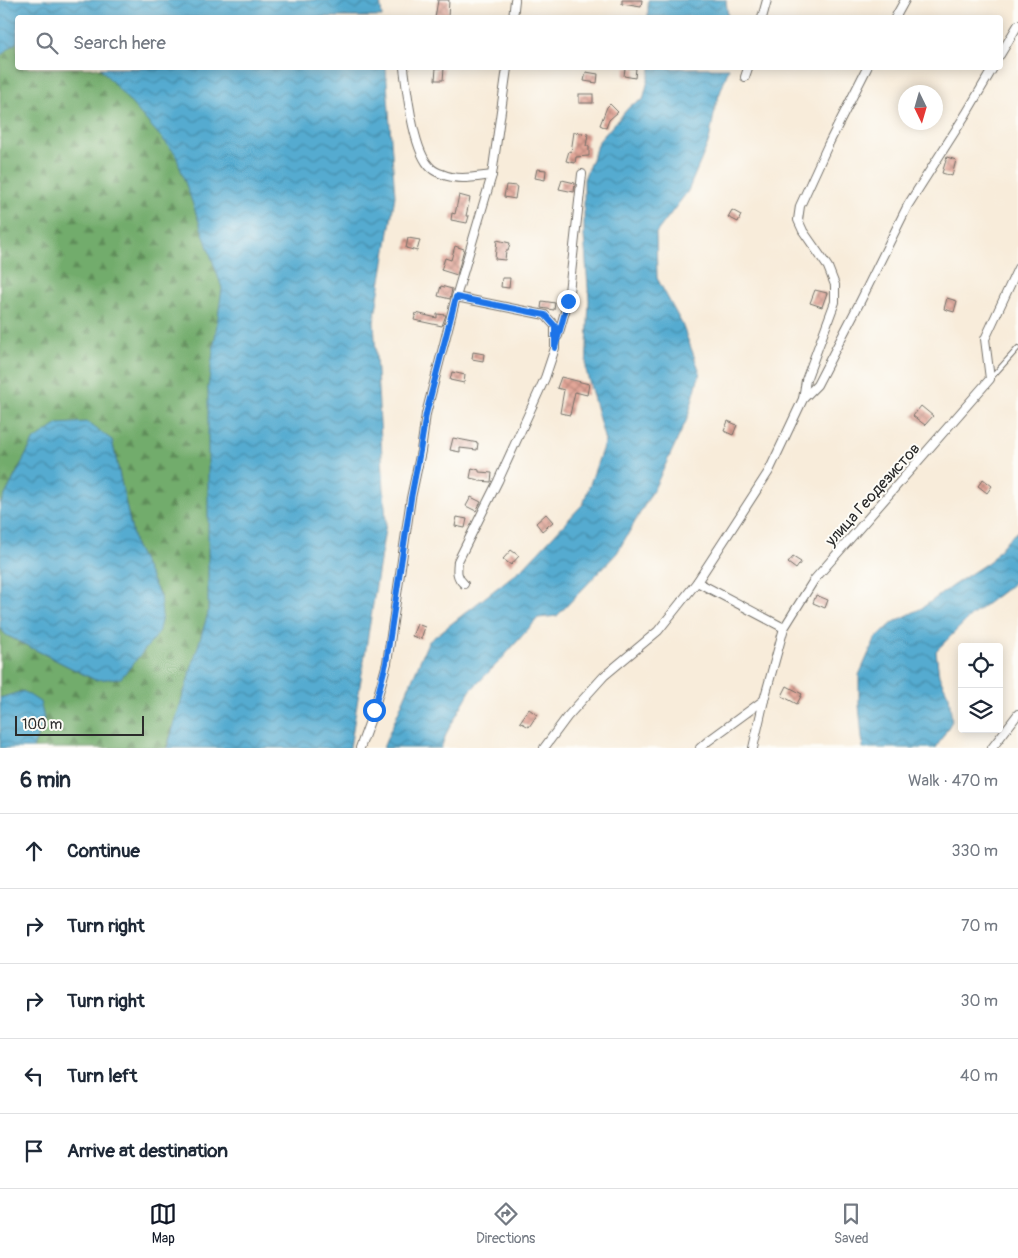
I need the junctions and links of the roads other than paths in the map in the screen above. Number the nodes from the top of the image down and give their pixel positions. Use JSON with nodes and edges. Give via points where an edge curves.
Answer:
{"nodes":[{"id":1,"x":515,"y":0,"type":"edge"},
{"id":2,"x":767,"y":0,"type":"edge"},
{"id":3,"x":906,"y":0,"type":"edge"},
{"id":4,"x":513,"y":15,"type":"edge"},
{"id":5,"x":763,"y":15,"type":"edge"},
{"id":6,"x":897,"y":15,"type":"edge"},
{"id":7,"x":1018,"y":25,"type":"edge"},
{"id":8,"x":1003,"y":50,"type":"edge"},
{"id":9,"x":404,"y":70,"type":"edge"},
{"id":10,"x":507,"y":70,"type":"edge"},
{"id":11,"x":747,"y":70,"type":"edge"},
{"id":12,"x":866,"y":70,"type":"edge"},
{"id":13,"x":992,"y":70,"type":"edge"},
{"id":14,"x":745,"y":76,"type":"dead end"},
{"id":15,"x":582,"y":174,"type":"dead end"},
{"id":16,"x":492,"y":175,"type":"junction"},
{"id":17,"x":1018,"y":268,"type":"edge"},
{"id":18,"x":456,"y":297,"type":"junction"},
{"id":19,"x":555,"y":348,"type":"junction"},
{"id":20,"x":1018,"y":348,"type":"edge"},
{"id":21,"x":990,"y":379,"type":"junction"},
{"id":22,"x":803,"y":399,"type":"junction"},
{"id":23,"x":697,"y":582,"type":"junction"},
{"id":24,"x":464,"y":584,"type":"dead end"},
{"id":25,"x":784,"y":628,"type":"junction"},
{"id":26,"x":764,"y":700,"type":"junction"},
{"id":27,"x":1018,"y":714,"type":"edge"},
{"id":28,"x":360,"y":748,"type":"edge"},
{"id":29,"x":544,"y":748,"type":"edge"},
{"id":30,"x":700,"y":748,"type":"edge"},
{"id":31,"x":753,"y":748,"type":"edge"},
{"id":32,"x":992,"y":748,"type":"edge"}],
"edges":[{"from":1,"to":4,"type":"street"},
{"from":2,"to":5,"type":"street"},
{"from":3,"to":6,"type":"street"},
{"from":7,"to":8,"type":"street"},
{"from":9,"to":16,"type":"street","via":[[411,121],[423,156],[431,168],[443,175],[460,178]]},
{"from":10,"to":16,"type":"street"},
{"from":11,"to":14,"type":"street"},
{"from":12,"to":22,"type":"street","via":[[800,206],[798,220],[803,232],[828,267],[835,285],[835,302],[806,380]]},
{"from":13,"to":22,"type":"street","via":[[908,205],[817,385]]},
{"from":15,"to":19,"type":"street","via":[[568,301]]},
{"from":16,"to":18,"type":"street"},
{"from":17,"to":21,"type":"street","via":[[985,339]]},
{"from":18,"to":19,"type":"street","via":[[545,315],[555,326]]},
{"from":18,"to":28,"type":"street","via":[[426,414],[386,663]]},
{"from":19,"to":24,"type":"street","via":[[545,378],[458,561],[456,573]]},
{"from":20,"to":21,"type":"lane"},
{"from":21,"to":25,"type":"street","name":"улица Геодезистов","via":[[814,580]]},
{"from":22,"to":23,"type":"street","via":[[769,471]]},
{"from":23,"to":25,"type":"street"},
{"from":23,"to":29,"type":"street","via":[[658,631],[604,676]]},
{"from":25,"to":26,"type":"street","name":"улица Геодезистов"},
{"from":26,"to":30,"type":"street"},
{"from":26,"to":31,"type":"street","name":"улица Геодезистов"},
{"from":27,"to":32,"type":"street"}]}
